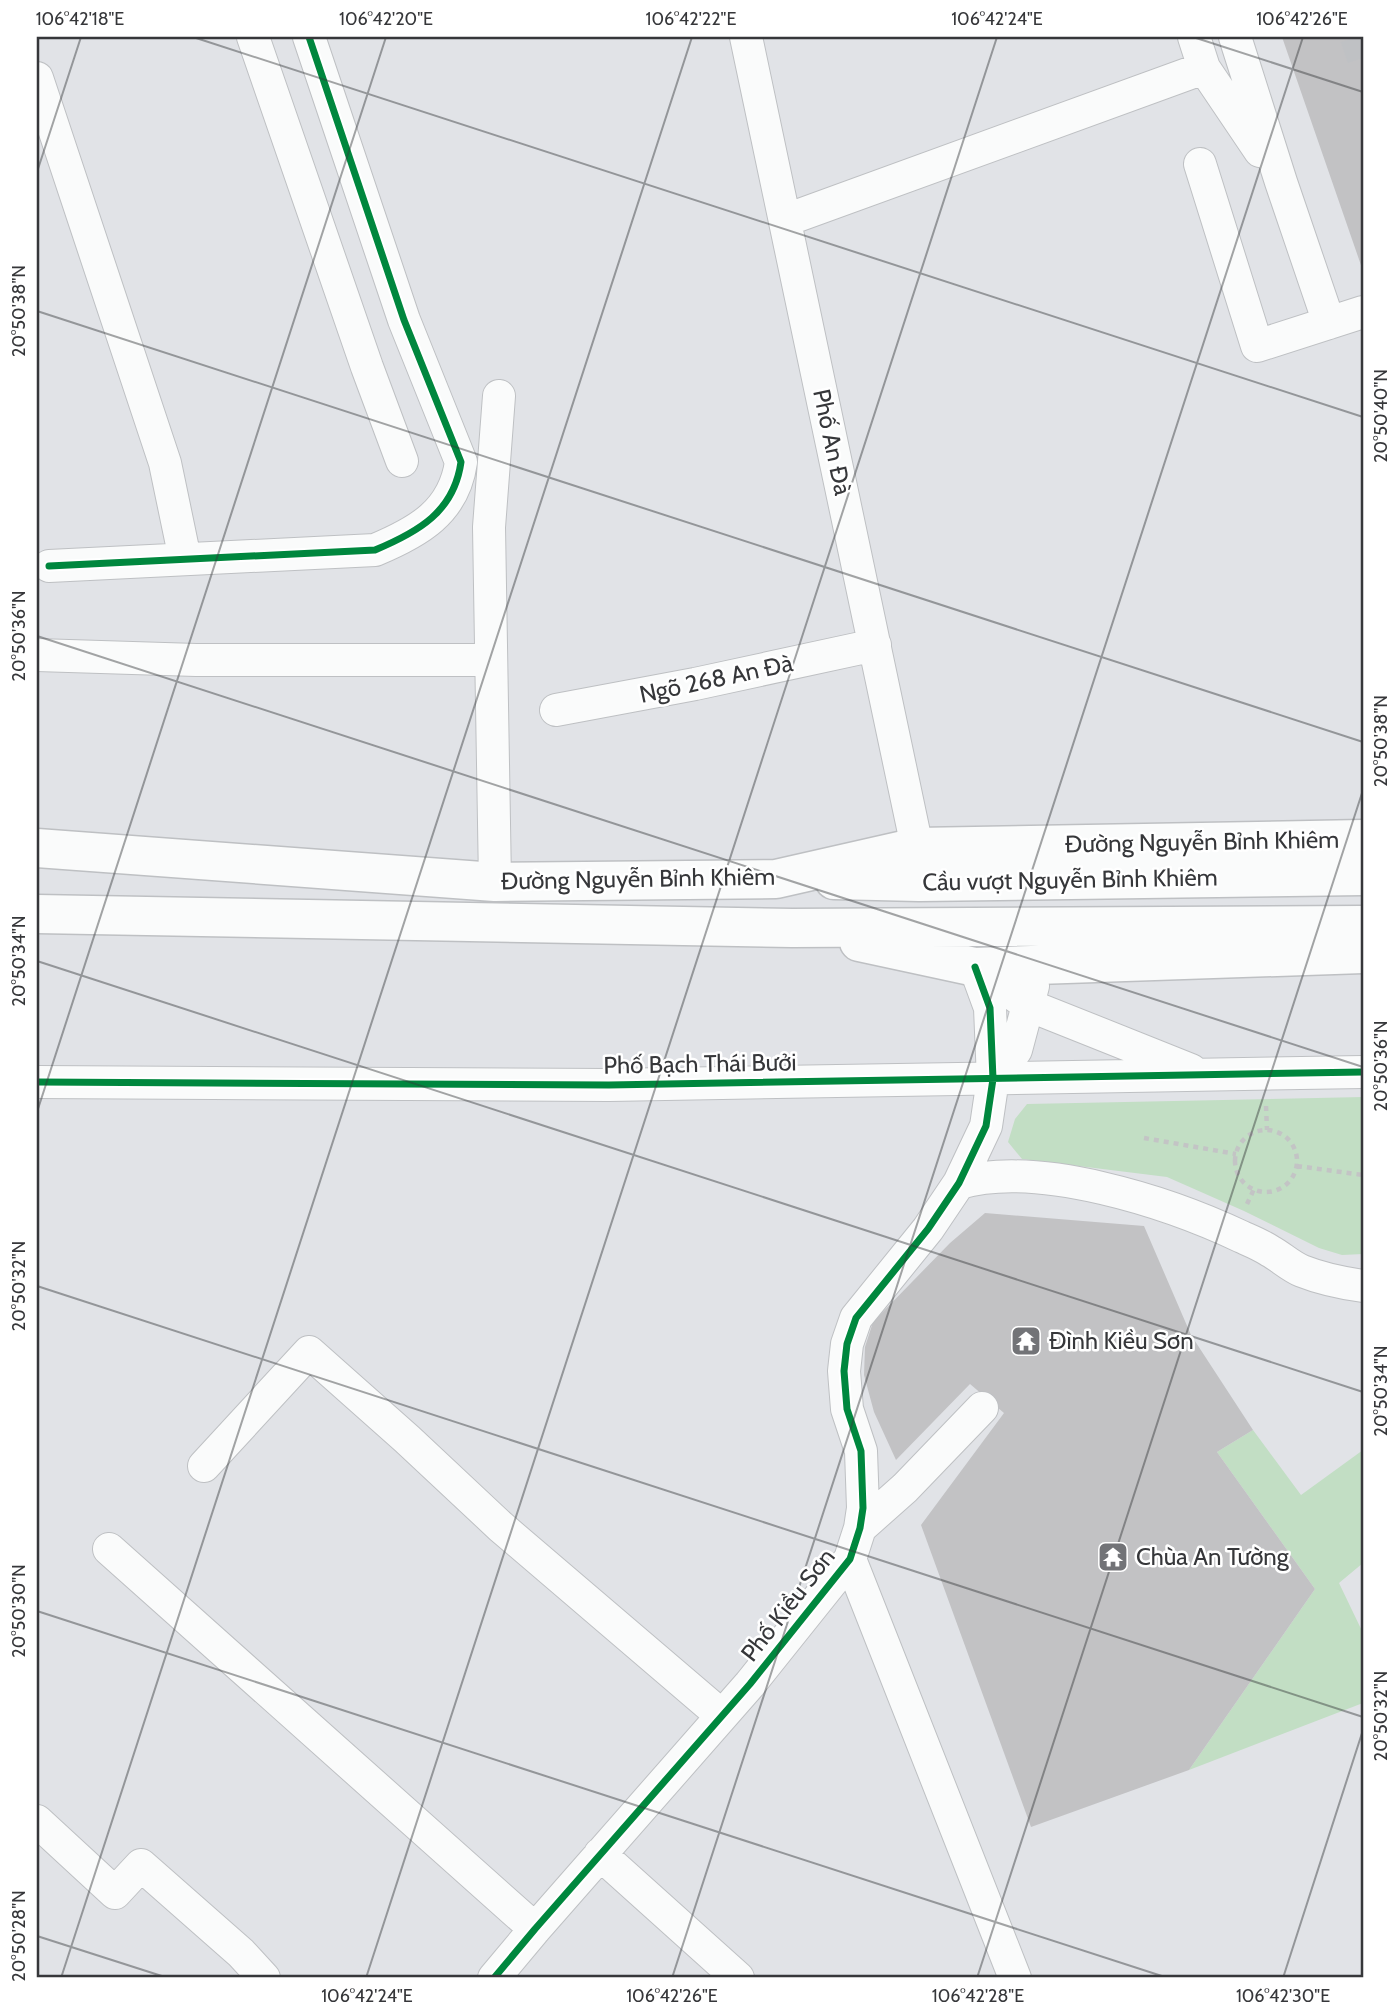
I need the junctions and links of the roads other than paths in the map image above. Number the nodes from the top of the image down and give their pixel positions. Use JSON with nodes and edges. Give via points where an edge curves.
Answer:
{"nodes":[{"id":1,"x":253,"y":37,"type":"edge"},
{"id":2,"x":309,"y":37,"type":"edge"},
{"id":3,"x":746,"y":37,"type":"edge"},
{"id":4,"x":1194,"y":37,"type":"edge"},
{"id":5,"x":1235,"y":37,"type":"edge"},
{"id":6,"x":1204,"y":68,"type":"junction"},
{"id":7,"x":37,"y":78,"type":"edge"},
{"id":8,"x":1200,"y":164,"type":"dead end"},
{"id":9,"x":1281,"y":182,"type":"junction"},
{"id":10,"x":786,"y":220,"type":"junction"},
{"id":11,"x":1363,"y":312,"type":"edge"},
{"id":12,"x":1329,"y":323,"type":"junction"},
{"id":13,"x":499,"y":396,"type":"dead end"},
{"id":14,"x":402,"y":461,"type":"dead end"},
{"id":15,"x":185,"y":559,"type":"junction"},
{"id":16,"x":49,"y":566,"type":"dead end"},
{"id":17,"x":875,"y":645,"type":"junction"},
{"id":18,"x":37,"y":655,"type":"edge"},
{"id":19,"x":491,"y":660,"type":"junction"},
{"id":20,"x":556,"y":710,"type":"dead end"},
{"id":21,"x":1363,"y":838,"type":"edge"},
{"id":22,"x":917,"y":847,"type":"junction"},
{"id":23,"x":37,"y":848,"type":"edge"},
{"id":24,"x":1363,"y":876,"type":"edge"},
{"id":25,"x":776,"y":879,"type":"junction"},
{"id":26,"x":495,"y":882,"type":"junction"},
{"id":27,"x":37,"y":914,"type":"edge"},
{"id":28,"x":1363,"y":925,"type":"edge"},
{"id":29,"x":792,"y":928,"type":"junction"},
{"id":30,"x":1363,"y":954,"type":"edge"},
{"id":31,"x":1040,"y":964,"type":"junction"},
{"id":32,"x":975,"y":967,"type":"junction"},
{"id":33,"x":1028,"y":1005,"type":"junction"},
{"id":34,"x":1363,"y":1073,"type":"edge"},
{"id":35,"x":1202,"y":1075,"type":"junction"},
{"id":36,"x":993,"y":1079,"type":"junction"},
{"id":37,"x":37,"y":1082,"type":"edge"},
{"id":38,"x":959,"y":1183,"type":"junction"},
{"id":39,"x":1363,"y":1286,"type":"edge"},
{"id":40,"x":982,"y":1408,"type":"dead end"},
{"id":41,"x":204,"y":1466,"type":"dead end"},
{"id":42,"x":860,"y":1528,"type":"junction"},
{"id":43,"x":109,"y":1549,"type":"dead end"},
{"id":44,"x":849,"y":1559,"type":"junction"},
{"id":45,"x":721,"y":1715,"type":"junction"},
{"id":46,"x":37,"y":1821,"type":"edge"},
{"id":47,"x":600,"y":1854,"type":"junction"},
{"id":48,"x":535,"y":1929,"type":"junction"},
{"id":49,"x":264,"y":1978,"type":"edge"},
{"id":50,"x":494,"y":1978,"type":"edge"},
{"id":51,"x":738,"y":1978,"type":"edge"},
{"id":52,"x":1014,"y":1978,"type":"edge"}],
"edges":[{"from":1,"to":14,"type":"street"},
{"from":2,"to":15,"type":"street","via":[[404,320],[461,462],[460,473],[437,514],[407,537],[375,550]]},
{"from":3,"to":10,"type":"street","name":"Phố An Đà"},
{"from":4,"to":6,"type":"street"},
{"from":5,"to":9,"type":"street"},
{"from":6,"to":9,"type":"street"},
{"from":6,"to":10,"type":"street"},
{"from":7,"to":15,"type":"street","via":[[165,463]]},
{"from":8,"to":12,"type":"street","via":[[1257,346]]},
{"from":9,"to":12,"type":"street"},
{"from":10,"to":17,"type":"street","name":"Phố An Đà"},
{"from":11,"to":12,"type":"street"},
{"from":13,"to":19,"type":"street","via":[[489,527]]},
{"from":15,"to":16,"type":"street"},
{"from":17,"to":20,"type":"street","name":"Ngõ 268 An Đà"},
{"from":17,"to":22,"type":"street","name":"Phố An Đà"},
{"from":18,"to":19,"type":"street"},
{"from":19,"to":26,"type":"street"},
{"from":21,"to":22,"type":"highway","name":"Đường Nguyễn Bỉnh Khiêm"},
{"from":22,"to":25,"type":"highway","name":"Đường Nguyễn Bỉnh Khiêm"},
{"from":23,"to":26,"type":"highway","name":"Đường Nguyễn Bỉnh Khiêm"},
{"from":24,"to":25,"type":"highway","name":"Cầu vượt Nguyễn Bỉnh Khiêm","via":[[919,883]]},
{"from":25,"to":26,"type":"highway","name":"Đường Nguyễn Bỉnh Khiêm"},
{"from":27,"to":29,"type":"highway","name":"Đường Nguyễn Bỉnh Khiêm"},
{"from":28,"to":29,"type":"highway","name":"Cầu vượt Nguyễn Bỉnh Khiêm"},
{"from":29,"to":32,"type":"highway"},
{"from":30,"to":31,"type":"highway"},
{"from":31,"to":32,"type":"highway"},
{"from":31,"to":33,"type":"street"},
{"from":32,"to":33,"type":"street"},
{"from":32,"to":36,"type":"street","name":"Phố Kiều Sơn","via":[[990,1008]]},
{"from":33,"to":35,"type":"street"},
{"from":33,"to":36,"type":"street","via":[[1016,1050]]},
{"from":34,"to":35,"type":"street","name":"Phố Bạch Thái Bưởi"},
{"from":35,"to":36,"type":"street","name":"Phố Bạch Thái Bưởi"},
{"from":36,"to":37,"type":"street","name":"Phố Bạch Thái Bưởi","via":[[609,1085]]},
{"from":36,"to":38,"type":"street","name":"Phố Kiều Sơn","via":[[986,1126]]},
{"from":38,"to":39,"type":"street","via":[[1023,1177],[1152,1201],[1269,1250],[1299,1269],[1329,1281]]},
{"from":38,"to":42,"type":"street","name":"Phố Kiều Sơn","via":[[856,1318],[847,1345],[847,1409],[861,1451]]},
{"from":40,"to":42,"type":"street"},
{"from":41,"to":45,"type":"street","via":[[309,1352],[501,1527]]},
{"from":42,"to":44,"type":"street","name":"Phố Kiều Sơn"},
{"from":43,"to":48,"type":"street"},
{"from":44,"to":45,"type":"street","name":"Phố Kiều Sơn"},
{"from":44,"to":52,"type":"street"},
{"from":45,"to":47,"type":"street","name":"Phố Kiều Sơn"},
{"from":46,"to":49,"type":"street","via":[[115,1893],[141,1865]]},
{"from":47,"to":48,"type":"street","name":"Phố Kiều Sơn"},
{"from":47,"to":51,"type":"street"},
{"from":48,"to":50,"type":"street","name":"Phố Kiều Sơn"}]}
